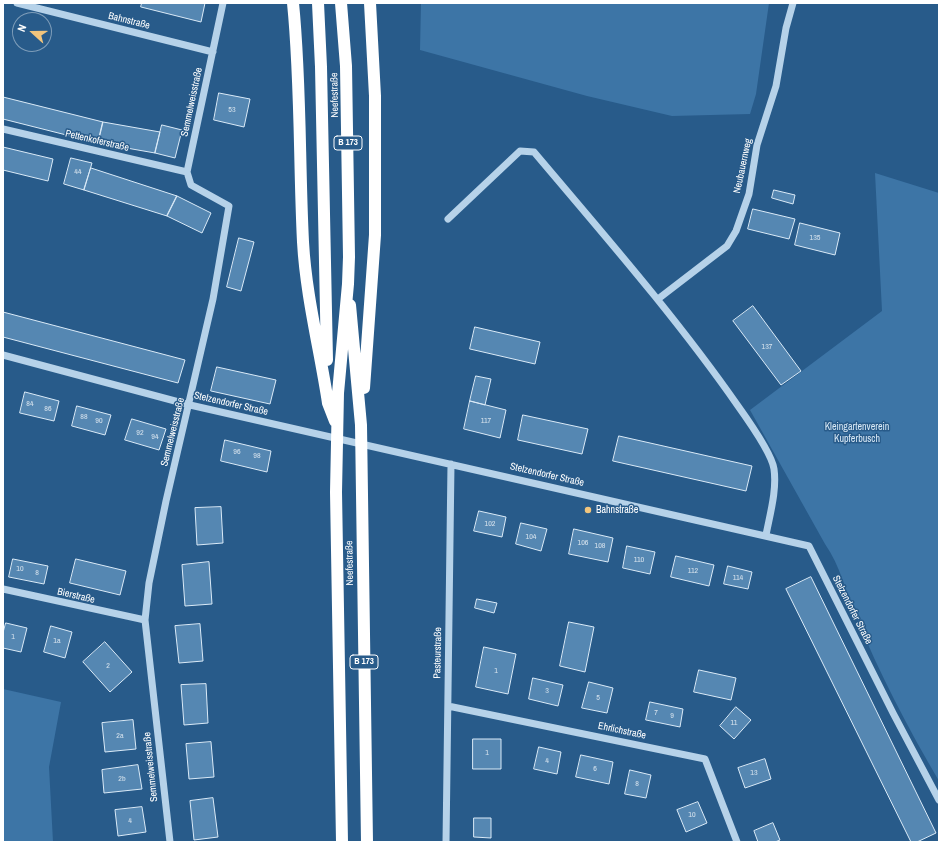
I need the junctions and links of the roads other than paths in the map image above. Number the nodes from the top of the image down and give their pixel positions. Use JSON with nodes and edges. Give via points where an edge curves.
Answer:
{"nodes":[{"id":1,"x":17,"y":3,"type":"edge"},
{"id":2,"x":223,"y":3,"type":"edge"},
{"id":3,"x":293,"y":3,"type":"edge"},
{"id":4,"x":318,"y":3,"type":"edge"},
{"id":5,"x":341,"y":3,"type":"edge"},
{"id":6,"x":370,"y":3,"type":"edge"},
{"id":7,"x":793,"y":3,"type":"edge"},
{"id":8,"x":213,"y":52,"type":"junction"},
{"id":9,"x":3,"y":129,"type":"edge"},
{"id":10,"x":187,"y":172,"type":"junction"},
{"id":11,"x":448,"y":219,"type":"dead end"},
{"id":12,"x":348,"y":284,"type":"junction"},
{"id":13,"x":658,"y":299,"type":"junction"},
{"id":14,"x":3,"y":355,"type":"edge"},
{"id":15,"x":328,"y":403,"type":"junction"},
{"id":16,"x":190,"y":405,"type":"junction"},
{"id":17,"x":337,"y":424,"type":"junction"},
{"id":18,"x":361,"y":425,"type":"junction"},
{"id":19,"x":451,"y":464,"type":"junction"},
{"id":20,"x":766,"y":535,"type":"junction"},
{"id":21,"x":3,"y":589,"type":"edge"},
{"id":22,"x":145,"y":620,"type":"junction"},
{"id":23,"x":448,"y":706,"type":"junction"},
{"id":24,"x":939,"y":800,"type":"edge"},
{"id":25,"x":170,"y":842,"type":"edge"},
{"id":26,"x":342,"y":842,"type":"edge"},
{"id":27,"x":367,"y":842,"type":"edge"},
{"id":28,"x":446,"y":842,"type":"edge"},
{"id":29,"x":737,"y":842,"type":"edge"}],
"edges":[{"from":1,"to":8,"type":"street","name":"Bahnstraße"},
{"from":2,"to":8,"type":"street","name":"Semmelweisstraße"},
{"from":3,"to":15,"type":"highway","via":[[303,242]]},
{"from":4,"to":15,"type":"highway"},
{"from":5,"to":12,"type":"highway","name":"Neefestraße","number":"B 173","via":[[348,140]]},
{"from":6,"to":18,"type":"highway","via":[[375,96],[375,235]]},
{"from":7,"to":13,"type":"street","name":"Neubauernweg","via":[[776,86],[757,145],[748,194],[736,231],[727,246]]},
{"from":8,"to":10,"type":"street","name":"Semmelweisstraße"},
{"from":9,"to":10,"type":"street","name":"Pettenkoferstraße"},
{"from":10,"to":16,"type":"street","name":"Semmelweisstraße","via":[[191,185],[229,206],[213,299]]},
{"from":11,"to":13,"type":"street","via":[[520,151],[534,152]]},
{"from":12,"to":17,"type":"highway","name":"Neefestraße","number":"B 173","via":[[342,331]]},
{"from":12,"to":18,"type":"highway","name":"Neefestraße","number":"B 173"},
{"from":13,"to":20,"type":"street","via":[[747,418],[772,462],[774,489]]},
{"from":14,"to":16,"type":"street","name":"Stelzendorfer Straße"},
{"from":15,"to":17,"type":"highway"},
{"from":16,"to":19,"type":"street","name":"Stelzendorfer Straße"},
{"from":16,"to":22,"type":"street","name":"Semmelweisstraße","via":[[164,509],[149,583]]},
{"from":17,"to":26,"type":"highway","name":"Neefestraße","number":"B 173"},
{"from":18,"to":27,"type":"highway","name":"Neefestraße","number":"B 173"},
{"from":19,"to":20,"type":"street","name":"Stelzendorfer Straße"},
{"from":19,"to":23,"type":"street","name":"Pasteurstraße"},
{"from":20,"to":24,"type":"street","name":"Stelzendorfer Straße","via":[[809,546]]},
{"from":21,"to":22,"type":"street","name":"Bierstraße"},
{"from":22,"to":25,"type":"street","name":"Semmelweisstraße"},
{"from":23,"to":28,"type":"street","name":"Pasteurstraße"},
{"from":23,"to":29,"type":"street","name":"Ehrlichstraße","via":[[705,759]]}]}
